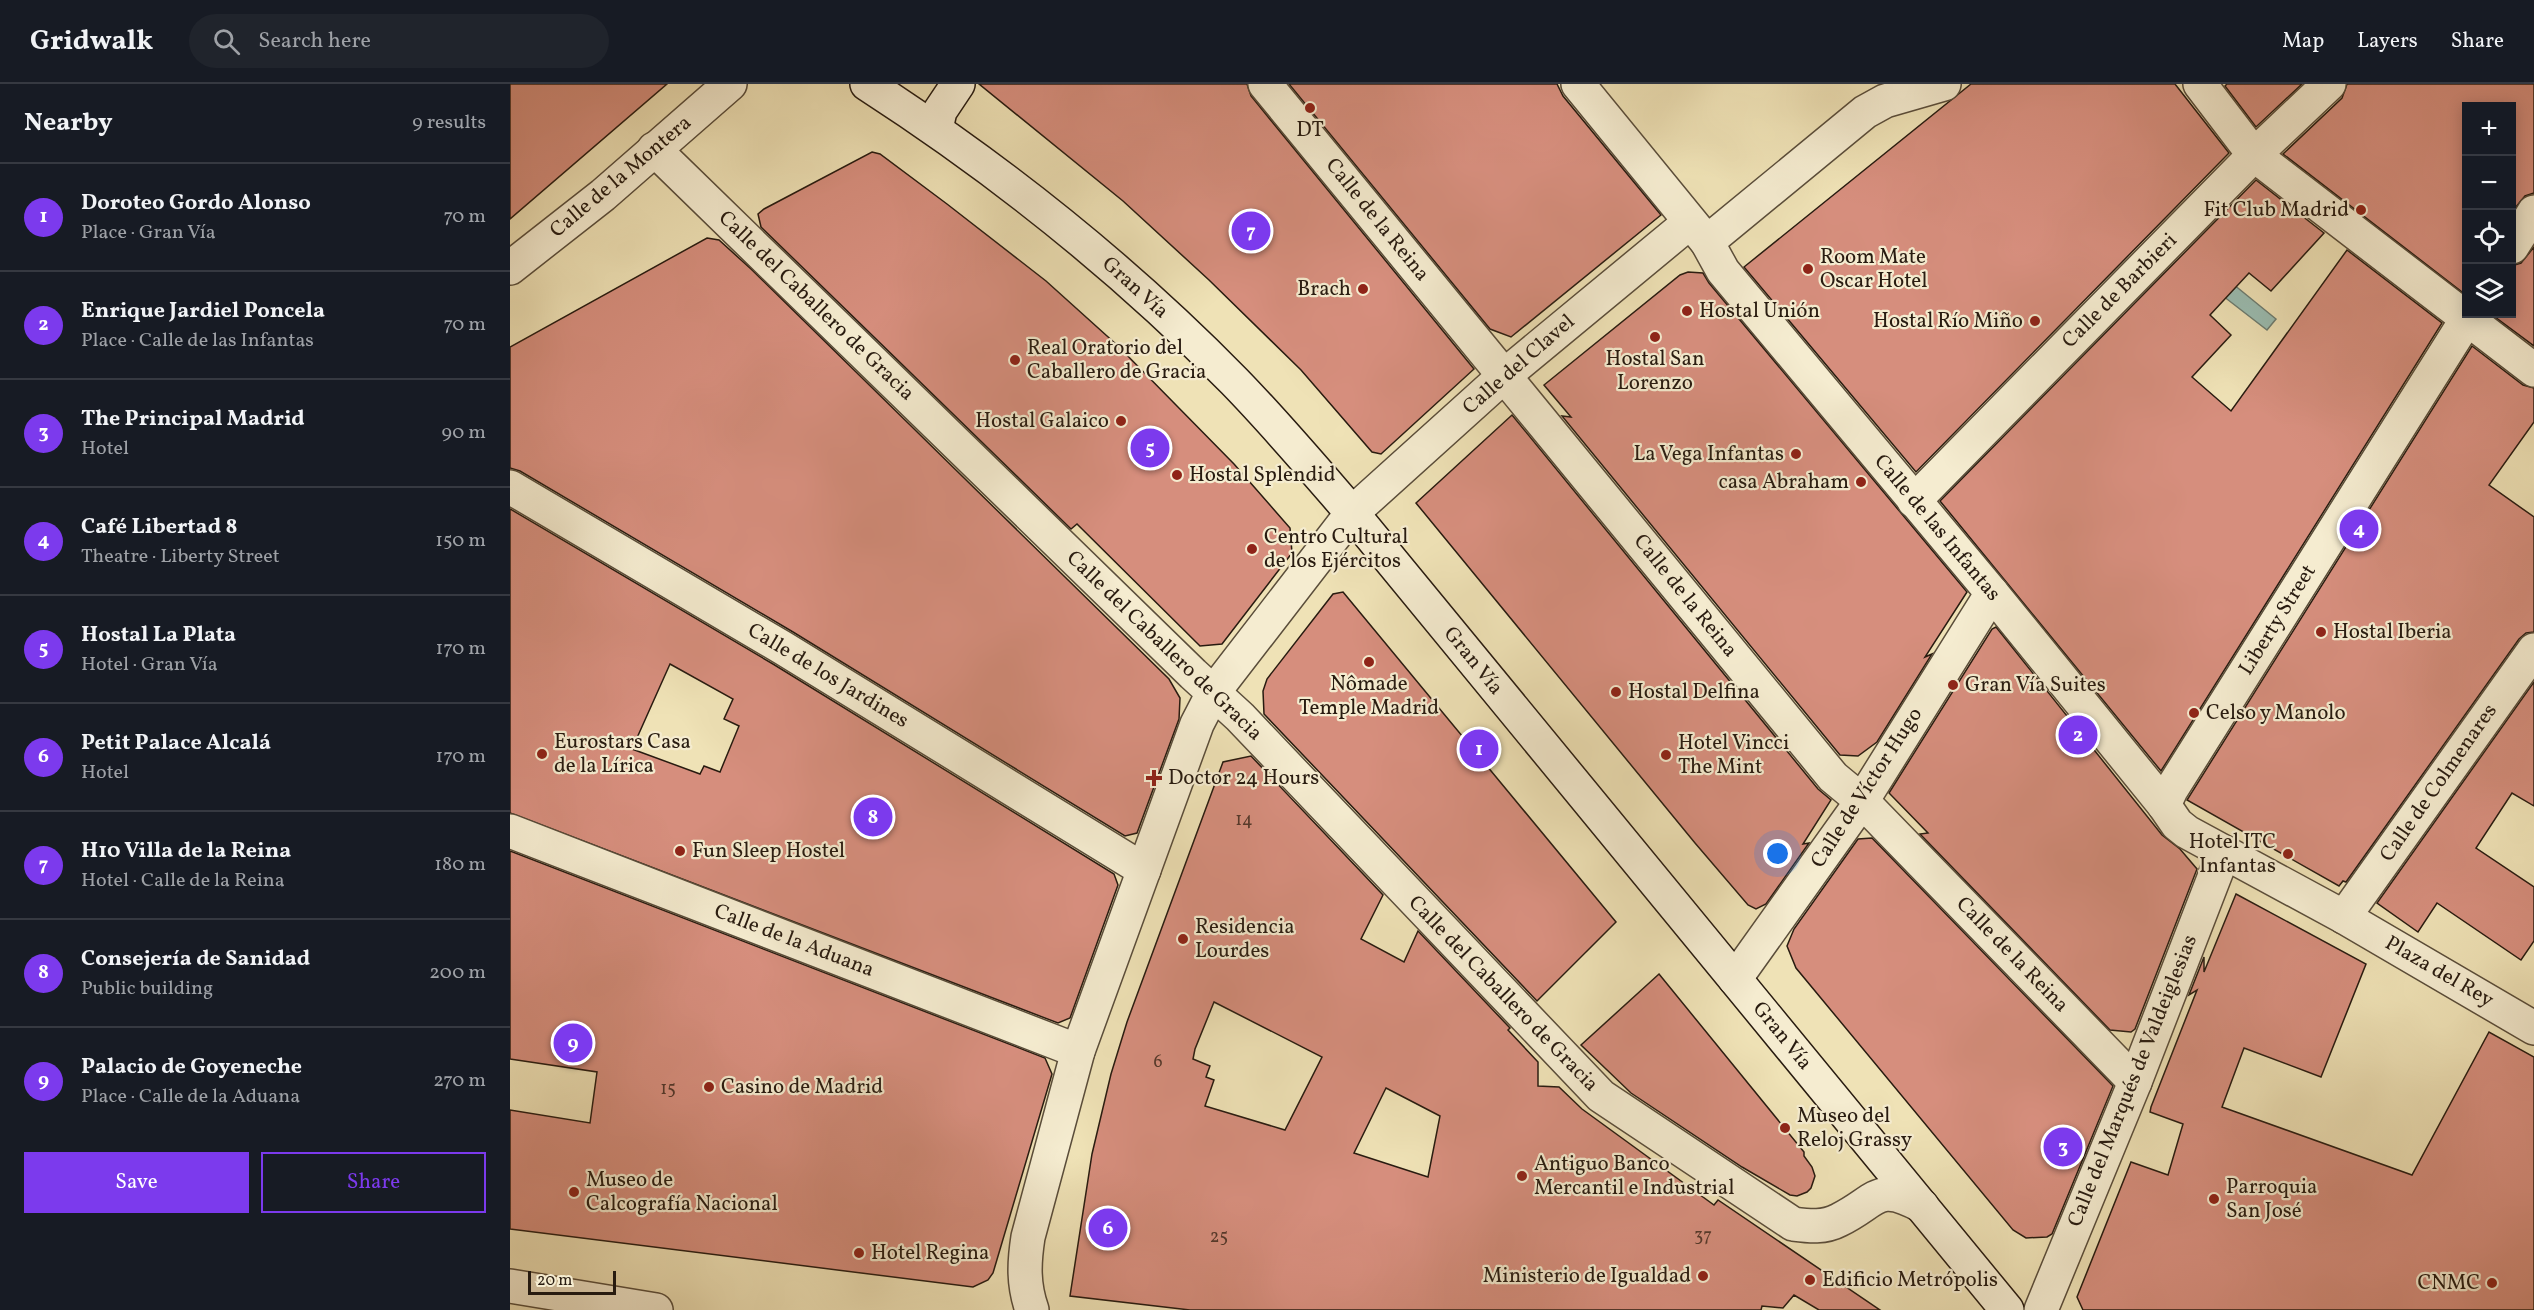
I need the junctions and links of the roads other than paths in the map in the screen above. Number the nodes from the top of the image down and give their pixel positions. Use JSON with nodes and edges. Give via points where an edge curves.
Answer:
{"nodes":[{"id":1,"x":730,"y":84,"type":"edge"},
{"id":2,"x":867,"y":84,"type":"edge"},
{"id":3,"x":958,"y":84,"type":"edge"},
{"id":4,"x":1265,"y":84,"type":"edge"},
{"id":5,"x":1578,"y":84,"type":"edge"},
{"id":6,"x":1944,"y":84,"type":"edge"},
{"id":7,"x":2200,"y":84,"type":"edge"},
{"id":8,"x":2329,"y":84,"type":"edge"},
{"id":9,"x":936,"y":129,"type":"junction"},
{"id":10,"x":654,"y":149,"type":"junction"},
{"id":11,"x":2254,"y":155,"type":"junction"},
{"id":12,"x":2534,"y":212,"type":"edge"},
{"id":13,"x":1698,"y":232,"type":"junction"},
{"id":14,"x":2516,"y":239,"type":"edge"},
{"id":15,"x":510,"y":268,"type":"edge"},
{"id":16,"x":2462,"y":311,"type":"edge"},
{"id":17,"x":2467,"y":318,"type":"edge"},
{"id":18,"x":2470,"y":318,"type":"edge"},
{"id":19,"x":2534,"y":370,"type":"edge"},
{"id":20,"x":1505,"y":375,"type":"junction"},
{"id":21,"x":510,"y":487,"type":"edge"},
{"id":22,"x":1914,"y":501,"type":"junction"},
{"id":23,"x":1352,"y":513,"type":"junction"},
{"id":24,"x":1992,"y":592,"type":"junction"},
{"id":25,"x":2534,"y":650,"type":"edge"},
{"id":26,"x":1213,"y":693,"type":"junction"},
{"id":27,"x":1862,"y":801,"type":"junction"},
{"id":28,"x":2164,"y":805,"type":"junction"},
{"id":29,"x":510,"y":831,"type":"edge"},
{"id":30,"x":2224,"y":852,"type":"junction"},
{"id":31,"x":1144,"y":870,"type":"junction"},
{"id":32,"x":2344,"y":917,"type":"junction"},
{"id":33,"x":1735,"y":979,"type":"junction"},
{"id":34,"x":2534,"y":1028,"type":"edge"},
{"id":35,"x":1078,"y":1051,"type":"junction"},
{"id":36,"x":2134,"y":1082,"type":"junction"},
{"id":37,"x":1922,"y":1206,"type":"junction"},
{"id":38,"x":510,"y":1286,"type":"edge"},
{"id":39,"x":656,"y":1310,"type":"edge"},
{"id":40,"x":1032,"y":1310,"type":"edge"},
{"id":41,"x":2007,"y":1310,"type":"edge"},
{"id":42,"x":2042,"y":1310,"type":"edge"}],
"edges":[{"from":1,"to":10,"type":"street","name":"Calle de la Montera"},
{"from":2,"to":9,"type":"street","name":"Gran Vía"},
{"from":3,"to":9,"type":"street","via":[[940,111]]},
{"from":4,"to":20,"type":"street","name":"Calle de la Reina"},
{"from":5,"to":13,"type":"street","name":"Calle de las Infantas"},
{"from":6,"to":13,"type":"street","name":"Calle del Clavel","via":[[1885,101],[1865,112]]},
{"from":7,"to":11,"type":"street"},
{"from":8,"to":11,"type":"street","name":"Calle de Barbieri"},
{"from":9,"to":23,"type":"street","name":"Gran Vía","via":[[1054,218],[1154,303],[1250,398]]},
{"from":10,"to":15,"type":"street","name":"Calle de la Montera"},
{"from":10,"to":26,"type":"street","name":"Calle del Caballero de Gracia"},
{"from":11,"to":16,"type":"street"},
{"from":11,"to":22,"type":"street","name":"Calle de Barbieri"},
{"from":12,"to":14,"type":"street"},
{"from":13,"to":20,"type":"street","name":"Calle del Clavel"},
{"from":13,"to":22,"type":"street","name":"Calle de las Infantas","via":[[1723,271]]},
{"from":17,"to":28,"type":"street","name":"Liberty Street"},
{"from":18,"to":19,"type":"street"},
{"from":20,"to":23,"type":"street","name":"Calle del Clavel"},
{"from":20,"to":27,"type":"street","name":"Calle de la Reina","via":[[1833,777]]},
{"from":21,"to":31,"type":"street","name":"Calle de los Jardines","via":[[783,648]]},
{"from":22,"to":24,"type":"street","name":"Calle de las Infantas"},
{"from":23,"to":26,"type":"street","name":"Calle del Clavel"},
{"from":23,"to":33,"type":"street","name":"Gran Vía"},
{"from":24,"to":27,"type":"street","name":"Calle de Víctor Hugo"},
{"from":24,"to":28,"type":"street","name":"Calle de las Infantas"},
{"from":25,"to":32,"type":"street","name":"Calle de Colmenares"},
{"from":26,"to":31,"type":"street","name":"Calle del Clavel","via":[[1197,724]]},
{"from":26,"to":37,"type":"street","name":"Calle del Caballero de Gracia","via":[[1601,1096],[1793,1224],[1815,1227],[1837,1222],[1876,1195],[1890,1193]]},
{"from":27,"to":33,"type":"street","name":"Calle de Víctor Hugo"},
{"from":27,"to":36,"type":"street","name":"Calle de la Reina"},
{"from":28,"to":30,"type":"street","name":"Calle de las Infantas","via":[[2187,832]]},
{"from":29,"to":35,"type":"street","name":"Calle de la Aduana"},
{"from":30,"to":32,"type":"street","name":"Calle de las Infantas"},
{"from":30,"to":36,"type":"street","name":"Calle del Marqués de Valdeiglesias"},
{"from":31,"to":35,"type":"street","name":"Calle del Clavel"},
{"from":32,"to":34,"type":"street","name":"Plaza del Rey"},
{"from":33,"to":37,"type":"street","name":"Gran Vía"},
{"from":35,"to":40,"type":"street","name":"Calle del Clavel","via":[[1028,1237],[1025,1282]]},
{"from":36,"to":42,"type":"street","name":"Calle del Marqués de Valdeiglesias"},
{"from":37,"to":41,"type":"street","name":"Gran Vía"},
{"from":38,"to":39,"type":"street"}]}
